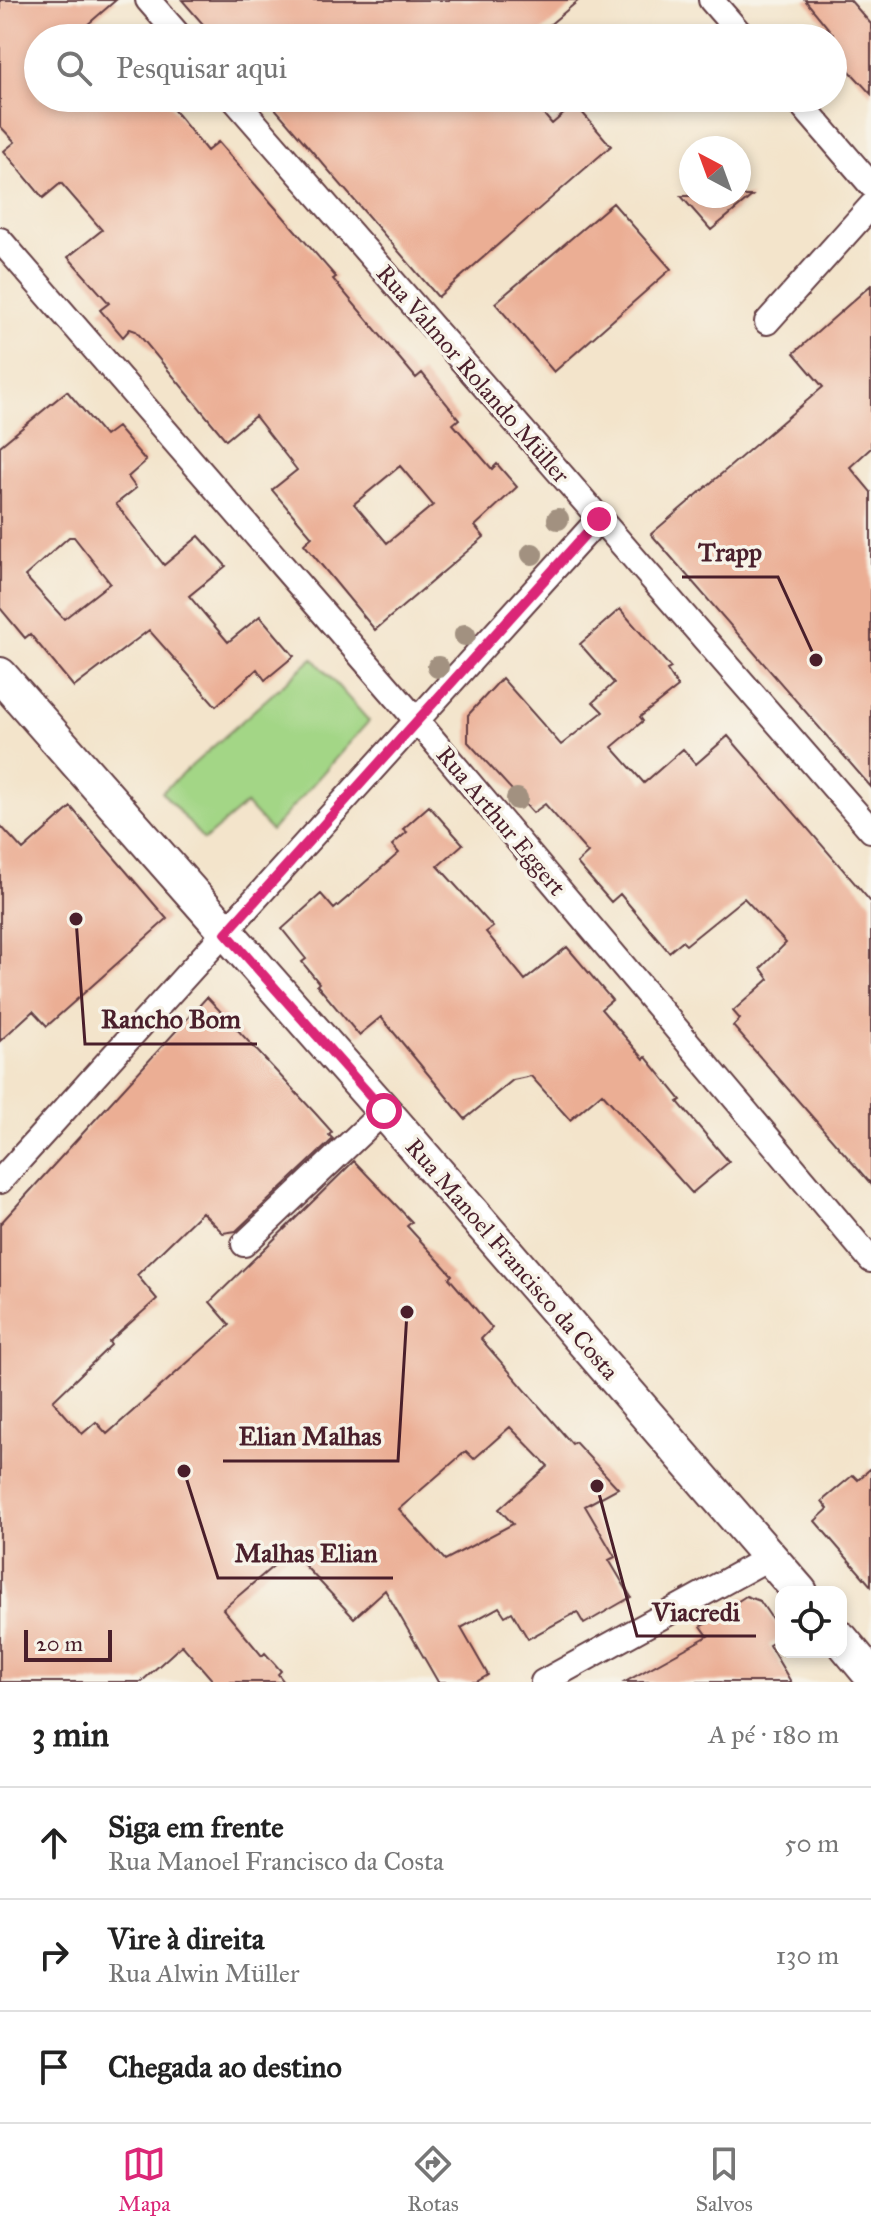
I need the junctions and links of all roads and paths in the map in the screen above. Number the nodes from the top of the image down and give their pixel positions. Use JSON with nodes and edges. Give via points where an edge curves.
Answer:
{"nodes":[{"id":1,"x":148,"y":0,"type":"edge"},
{"id":2,"x":711,"y":0,"type":"edge"},
{"id":3,"x":169,"y":24,"type":"edge"},
{"id":4,"x":732,"y":24,"type":"edge"},
{"id":5,"x":245,"y":112,"type":"edge"},
{"id":6,"x":808,"y":112,"type":"edge"},
{"id":7,"x":871,"y":185,"type":"edge"},
{"id":8,"x":871,"y":206,"type":"edge"},
{"id":9,"x":0,"y":240,"type":"edge"},
{"id":10,"x":767,"y":322,"type":"dead end"},
{"id":11,"x":599,"y":519,"type":"junction"},
{"id":12,"x":0,"y":675,"type":"edge"},
{"id":13,"x":418,"y":722,"type":"junction"},
{"id":14,"x":871,"y":830,"type":"edge"},
{"id":15,"x":226,"y":933,"type":"junction"},
{"id":16,"x":384,"y":1111,"type":"junction"},
{"id":17,"x":0,"y":1181,"type":"edge"},
{"id":18,"x":244,"y":1244,"type":"dead end"},
{"id":19,"x":871,"y":1260,"type":"edge"},
{"id":20,"x":770,"y":1557,"type":"junction"},
{"id":21,"x":795,"y":1586,"type":"edge"},
{"id":22,"x":847,"y":1646,"type":"edge"},
{"id":23,"x":871,"y":1675,"type":"edge"},
{"id":24,"x":543,"y":1682,"type":"edge"}],
"edges":[{"from":1,"to":3,"type":"street"},
{"from":2,"to":4,"type":"street"},
{"from":5,"to":11,"type":"street","name":"Rua Valmor Rolando Müller"},
{"from":6,"to":7,"type":"street"},
{"from":8,"to":10,"type":"street"},
{"from":9,"to":13,"type":"street","name":"Rua Arthur Eggert"},
{"from":11,"to":13,"type":"street"},
{"from":11,"to":14,"type":"street","name":"Rua Valmor Rolando Müller"},
{"from":12,"to":15,"type":"main road","name":"Rua Manoel Francisco da Costa"},
{"from":13,"to":15,"type":"street"},
{"from":13,"to":19,"type":"street","name":"Rua Arthur Eggert"},
{"from":15,"to":16,"type":"main road","name":"Rua Manoel Francisco da Costa"},
{"from":15,"to":17,"type":"street"},
{"from":16,"to":18,"type":"street"},
{"from":16,"to":20,"type":"main road","name":"Rua Manoel Francisco da Costa"},
{"from":20,"to":21,"type":"main road","name":"Rua Manoel Francisco da Costa"},
{"from":20,"to":24,"type":"street"},
{"from":22,"to":23,"type":"main road"}]}
